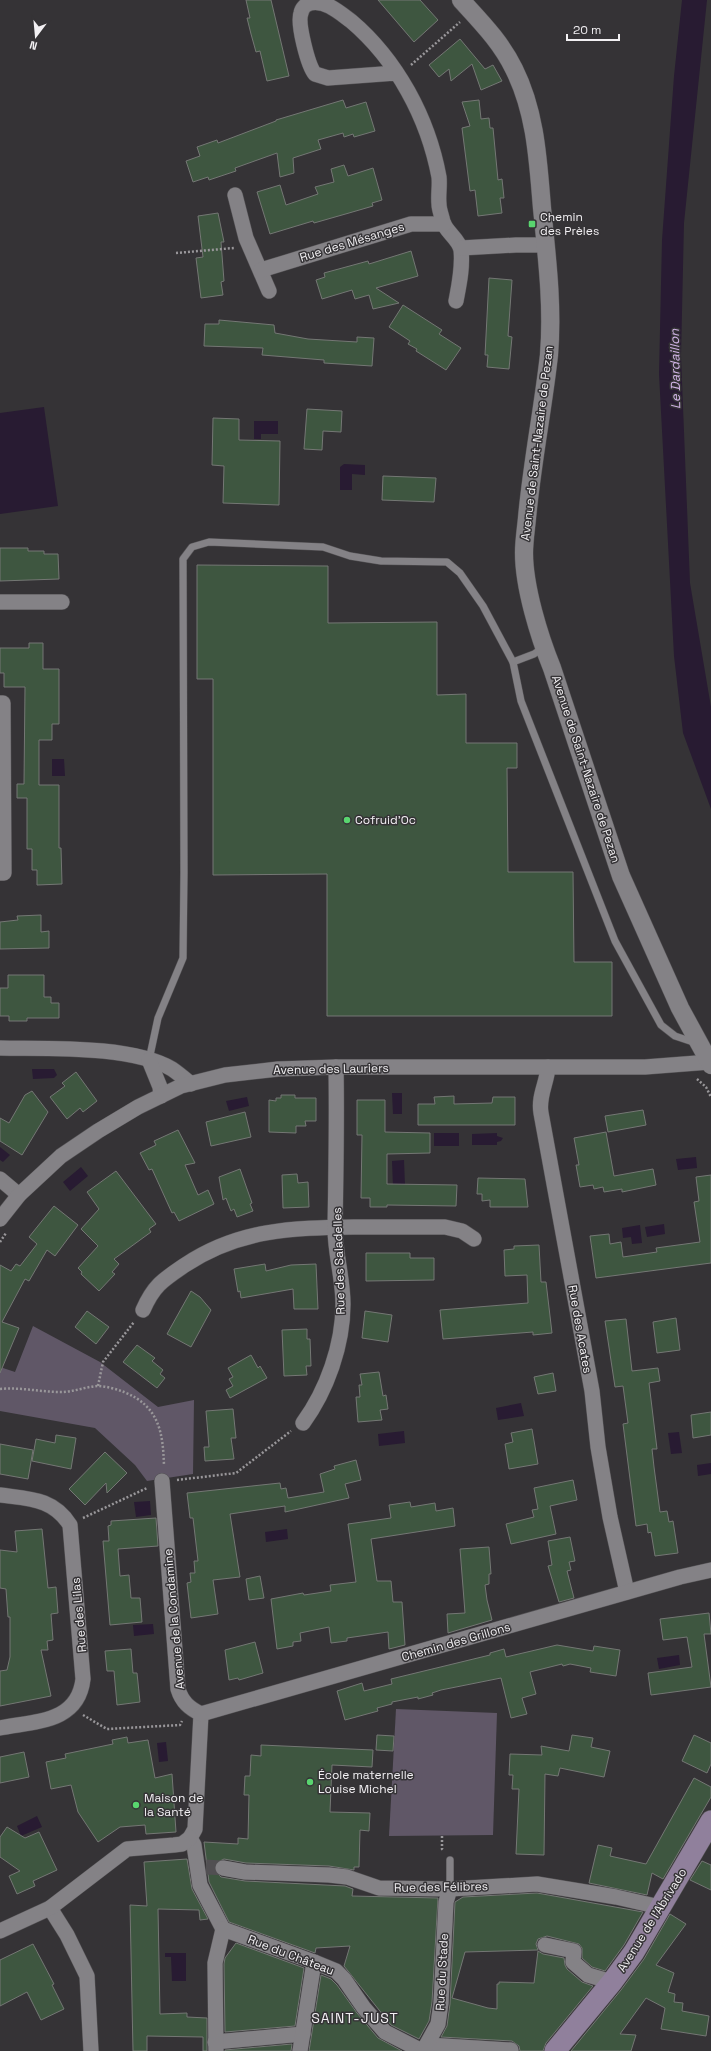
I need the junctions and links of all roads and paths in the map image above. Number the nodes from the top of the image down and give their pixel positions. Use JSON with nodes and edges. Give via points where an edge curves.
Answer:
{"nodes":[{"id":1,"x":461,"y":0,"type":"edge"},
{"id":2,"x":464,"y":18,"type":"dead end"},
{"id":3,"x":397,"y":74,"type":"junction"},
{"id":4,"x":235,"y":196,"type":"dead end"},
{"id":5,"x":444,"y":224,"type":"junction"},
{"id":6,"x":546,"y":245,"type":"junction"},
{"id":7,"x":250,"y":247,"type":"junction"},
{"id":8,"x":460,"y":248,"type":"junction"},
{"id":9,"x":176,"y":253,"type":"dead end"},
{"id":10,"x":261,"y":270,"type":"junction"},
{"id":11,"x":269,"y":291,"type":"dead end"},
{"id":12,"x":456,"y":301,"type":"dead end"},
{"id":13,"x":0,"y":602,"type":"edge"},
{"id":14,"x":62,"y":602,"type":"dead end"},
{"id":15,"x":544,"y":647,"type":"junction"},
{"id":16,"x":513,"y":662,"type":"junction"},
{"id":17,"x":0,"y":703,"type":"edge"},
{"id":18,"x":0,"y":873,"type":"edge"},
{"id":19,"x":700,"y":1044,"type":"junction"},
{"id":20,"x":0,"y":1048,"type":"edge"},
{"id":21,"x":149,"y":1060,"type":"junction"},
{"id":22,"x":710,"y":1064,"type":"edge"},
{"id":23,"x":336,"y":1067,"type":"junction"},
{"id":24,"x":548,"y":1067,"type":"junction"},
{"id":25,"x":191,"y":1084,"type":"junction"},
{"id":26,"x":161,"y":1096,"type":"junction"},
{"id":27,"x":0,"y":1179,"type":"edge"},
{"id":28,"x":19,"y":1195,"type":"junction"},
{"id":29,"x":0,"y":1219,"type":"edge"},
{"id":30,"x":335,"y":1228,"type":"junction"},
{"id":31,"x":474,"y":1239,"type":"dead end"},
{"id":32,"x":143,"y":1310,"type":"joint"},
{"id":33,"x":98,"y":1386,"type":"junction"},
{"id":34,"x":0,"y":1389,"type":"edge"},
{"id":35,"x":303,"y":1423,"type":"joint"},
{"id":36,"x":162,"y":1481,"type":"junction"},
{"id":37,"x":0,"y":1495,"type":"edge"},
{"id":38,"x":70,"y":1524,"type":"junction"},
{"id":39,"x":711,"y":1570,"type":"edge"},
{"id":40,"x":627,"y":1592,"type":"junction"},
{"id":41,"x":71,"y":1708,"type":"junction"},
{"id":42,"x":195,"y":1711,"type":"junction"},
{"id":43,"x":0,"y":1728,"type":"edge"},
{"id":44,"x":711,"y":1821,"type":"edge"},
{"id":45,"x":190,"y":1838,"type":"junction"},
{"id":46,"x":450,"y":1860,"type":"dead end"},
{"id":47,"x":223,"y":1868,"type":"tunnel mouth"},
{"id":48,"x":450,"y":1889,"type":"junction"},
{"id":49,"x":50,"y":1908,"type":"junction"},
{"id":50,"x":659,"y":1910,"type":"junction"},
{"id":51,"x":223,"y":1929,"type":"junction"},
{"id":52,"x":0,"y":1931,"type":"edge"},
{"id":53,"x":545,"y":1945,"type":"dead end"},
{"id":54,"x":314,"y":1962,"type":"junction"},
{"id":55,"x":612,"y":1982,"type":"junction"},
{"id":56,"x":303,"y":2034,"type":"junction"},
{"id":57,"x":216,"y":2047,"type":"edge"},
{"id":58,"x":424,"y":2049,"type":"edge"},
{"id":59,"x":511,"y":2050,"type":"dead end"},
{"id":60,"x":91,"y":2051,"type":"edge"},
{"id":61,"x":300,"y":2051,"type":"edge"},
{"id":62,"x":555,"y":2051,"type":"edge"}],
"edges":[{"from":1,"to":6,"type":"street","name":"Avenue de Saint-Nazaire de Pezan","via":[[496,38],[514,69],[527,100],[535,131]]},
{"from":2,"to":3,"type":"path"},
{"from":3,"to":3,"type":"street","via":[[363,32],[344,16],[325,3],[312,3],[303,8],[300,22],[310,65],[315,74],[328,78]]},
{"from":3,"to":5,"type":"street","via":[[414,102],[430,144],[439,178],[439,205]]},
{"from":4,"to":7,"type":"street"},
{"from":5,"to":8,"type":"street"},
{"from":5,"to":10,"type":"street","name":"Rue des Mésanges","via":[[411,224]]},
{"from":6,"to":8,"type":"street","via":[[516,244]]},
{"from":6,"to":15,"type":"street","name":"Avenue de Saint-Nazaire de Pezan","via":[[551,311],[548,355],[529,492],[524,553],[530,594]]},
{"from":7,"to":9,"type":"path"},
{"from":7,"to":10,"type":"street"},
{"from":8,"to":12,"type":"street"},
{"from":10,"to":11,"type":"street"},
{"from":13,"to":14,"type":"street"},
{"from":15,"to":16,"type":"lane"},
{"from":15,"to":19,"type":"street","name":"Avenue de Saint-Nazaire de Pezan","via":[[621,876],[680,1008]]},
{"from":16,"to":19,"type":"lane","via":[[521,701],[615,941],[661,1025],[675,1036]]},
{"from":16,"to":21,"type":"lane","via":[[483,606],[460,573],[447,562],[381,561],[350,556],[323,546],[209,542],[192,547],[183,559],[182,589],[183,958],[158,1018]]},
{"from":17,"to":18,"type":"street","via":[[4,873]]},
{"from":19,"to":22,"type":"street","name":"Avenue de Saint-Nazaire de Pezan"},
{"from":20,"to":21,"type":"street","via":[[93,1050]]},
{"from":21,"to":25,"type":"street","via":[[171,1069]]},
{"from":21,"to":26,"type":"street"},
{"from":22,"to":24,"type":"street","name":"Avenue des Lauriers"},
{"from":23,"to":24,"type":"street","name":"Avenue des Lauriers"},
{"from":23,"to":25,"type":"street","name":"Avenue des Lauriers","via":[[225,1074]]},
{"from":23,"to":30,"type":"street","name":"Rue des Saladelles"},
{"from":24,"to":40,"type":"street","name":"Rue des Acates","via":[[548,1078],[539,1103],[540,1113],[588,1370],[610,1517]]},
{"from":25,"to":26,"type":"street","name":"Avenue des Lauriers"},
{"from":26,"to":28,"type":"street","name":"Avenue des Lauriers","via":[[86,1139],[62,1156]]},
{"from":27,"to":28,"type":"street"},
{"from":28,"to":29,"type":"street","name":"Avenue des Lauriers"},
{"from":30,"to":31,"type":"street","via":[[445,1227],[462,1231]]},
{"from":30,"to":32,"type":"street","via":[[288,1228],[230,1241],[202,1254],[160,1282]]},
{"from":30,"to":35,"type":"street","name":"Rue des Saladelles","via":[[342,1290],[341,1323],[330,1374]]},
{"from":32,"to":33,"type":"path","via":[[103,1362]]},
{"from":33,"to":34,"type":"path","via":[[62,1392]]},
{"from":33,"to":36,"type":"path","via":[[114,1388],[136,1397],[151,1410],[160,1426],[163,1445]]},
{"from":35,"to":36,"type":"path","via":[[236,1473]]},
{"from":36,"to":38,"type":"path"},
{"from":36,"to":42,"type":"street","name":"Avenue de la Condamine","via":[[178,1689],[181,1699]]},
{"from":37,"to":38,"type":"street","via":[[52,1505]]},
{"from":38,"to":41,"type":"street","name":"Rue des Lilas","via":[[83,1679],[82,1690]]},
{"from":39,"to":40,"type":"street","name":"Chemin des Grillons"},
{"from":40,"to":42,"type":"street","name":"Chemin des Grillons"},
{"from":41,"to":42,"type":"path","via":[[107,1729],[180,1724]]},
{"from":41,"to":43,"type":"street","name":"Rue des Lilas","via":[[53,1718]]},
{"from":42,"to":45,"type":"street","via":[[195,1829]]},
{"from":44,"to":50,"type":"main road","name":"Avenue de l'Abrivado"},
{"from":45,"to":49,"type":"street","via":[[174,1846],[127,1849]]},
{"from":45,"to":51,"type":"street","via":[[202,1867],[200,1885]]},
{"from":46,"to":48,"type":"lane"},
{"from":47,"to":48,"type":"street","name":"Rue des Félibres","via":[[245,1872],[347,1877],[379,1888]]},
{"from":48,"to":50,"type":"street","name":"Rue des Félibres","via":[[537,1884],[616,1897],[651,1905]]},
{"from":48,"to":58,"type":"street","name":"Rue du Stade","via":[[446,1902],[438,2024]]},
{"from":49,"to":52,"type":"street"},
{"from":49,"to":60,"type":"street","via":[[67,1935],[87,1976]]},
{"from":50,"to":55,"type":"main road","name":"Avenue de l'Abrivado","via":[[634,1952]]},
{"from":51,"to":54,"type":"street","name":"Rue du Château"},
{"from":51,"to":57,"type":"street","via":[[215,1963]]},
{"from":53,"to":55,"type":"street","via":[[574,1951],[573,1962],[588,1975]]},
{"from":54,"to":56,"type":"street"},
{"from":54,"to":58,"type":"street","name":"Rue du Château","via":[[336,1971],[385,2032]]},
{"from":55,"to":62,"type":"main road","name":"Avenue de l'Abrivado"},
{"from":56,"to":57,"type":"street"},
{"from":56,"to":61,"type":"street"},
{"from":58,"to":59,"type":"street"}]}
